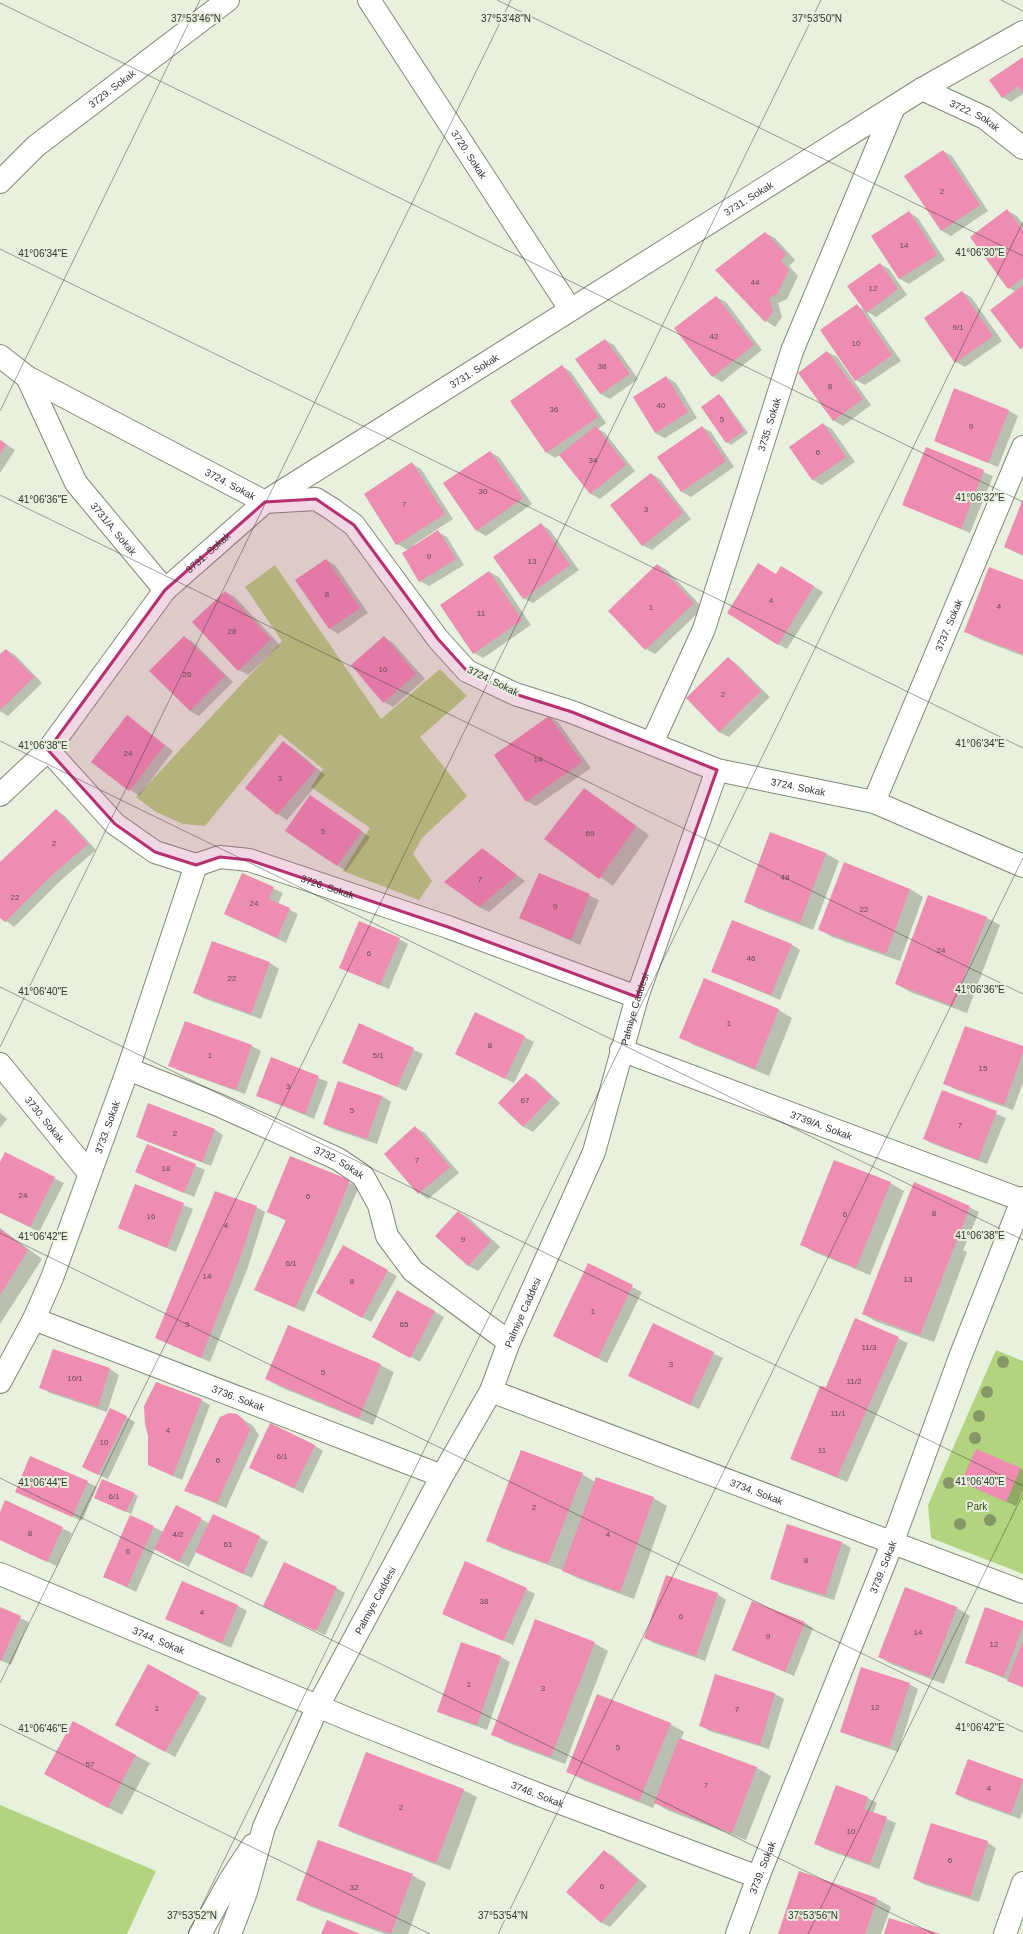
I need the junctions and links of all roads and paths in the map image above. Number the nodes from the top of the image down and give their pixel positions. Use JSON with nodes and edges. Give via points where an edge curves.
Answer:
{"nodes":[{"id":1,"x":228,"y":0,"type":"edge"},
{"id":2,"x":369,"y":0,"type":"edge"},
{"id":3,"x":1023,"y":32,"type":"edge"},
{"id":4,"x":922,"y":88,"type":"junction"},
{"id":5,"x":894,"y":107,"type":"junction"},
{"id":6,"x":1023,"y":148,"type":"edge"},
{"id":7,"x":0,"y":182,"type":"edge"},
{"id":8,"x":570,"y":309,"type":"junction"},
{"id":9,"x":0,"y":356,"type":"edge"},
{"id":10,"x":27,"y":377,"type":"junction"},
{"id":11,"x":1023,"y":447,"type":"edge"},
{"id":12,"x":265,"y":502,"type":"junction"},
{"id":13,"x":165,"y":590,"type":"junction"},
{"id":14,"x":652,"y":743,"type":"junction"},
{"id":15,"x":48,"y":750,"type":"junction"},
{"id":16,"x":717,"y":770,"type":"junction"},
{"id":17,"x":0,"y":795,"type":"edge"},
{"id":18,"x":874,"y":802,"type":"junction"},
{"id":19,"x":196,"y":865,"type":"junction"},
{"id":20,"x":1023,"y":866,"type":"edge"},
{"id":21,"x":637,"y":997,"type":"junction"},
{"id":22,"x":621,"y":1050,"type":"junction"},
{"id":23,"x":0,"y":1064,"type":"edge"},
{"id":24,"x":128,"y":1069,"type":"junction"},
{"id":25,"x":89,"y":1173,"type":"junction"},
{"id":26,"x":1023,"y":1199,"type":"edge"},
{"id":27,"x":34,"y":1319,"type":"junction"},
{"id":28,"x":509,"y":1342,"type":"junction"},
{"id":29,"x":0,"y":1382,"type":"edge"},
{"id":30,"x":491,"y":1391,"type":"junction"},
{"id":31,"x":442,"y":1476,"type":"junction"},
{"id":32,"x":892,"y":1544,"type":"junction"},
{"id":33,"x":0,"y":1574,"type":"edge"},
{"id":34,"x":1023,"y":1592,"type":"edge"},
{"id":35,"x":318,"y":1706,"type":"junction"},
{"id":36,"x":264,"y":1827,"type":"junction"},
{"id":37,"x":758,"y":1877,"type":"junction"},
{"id":38,"x":1023,"y":1883,"type":"edge"},
{"id":39,"x":200,"y":1934,"type":"edge"},
{"id":40,"x":230,"y":1934,"type":"edge"},
{"id":41,"x":737,"y":1934,"type":"edge"},
{"id":42,"x":1005,"y":1934,"type":"edge"}],
"edges":[{"from":1,"to":7,"type":"street","name":"3729. Sokak","via":[[36,146]]},
{"from":2,"to":8,"type":"street","name":"3720. Sokak"},
{"from":3,"to":4,"type":"street","name":"3731. Sokak"},
{"from":4,"to":5,"type":"street","name":"3731. Sokak"},
{"from":4,"to":6,"type":"street","name":"3722. Sokak","via":[[985,118]]},
{"from":5,"to":8,"type":"street","name":"3731. Sokak"},
{"from":5,"to":14,"type":"street","name":"3735. Sokak","via":[[792,351],[704,629]]},
{"from":8,"to":12,"type":"street","name":"3731. Sokak"},
{"from":9,"to":10,"type":"street","name":"3724. Sokak"},
{"from":10,"to":12,"type":"street","name":"3724. Sokak"},
{"from":10,"to":13,"type":"street","name":"3731/A. Sokak","via":[[76,483]]},
{"from":11,"to":18,"type":"street","name":"3737. Sokak"},
{"from":12,"to":13,"type":"street","name":"3731. Sokak"},
{"from":12,"to":14,"type":"street","name":"3724. Sokak","via":[[316,499],[354,525],[438,639],[467,671],[515,694],[572,712]]},
{"from":13,"to":15,"type":"street","name":"3731. Sokak"},
{"from":14,"to":16,"type":"street","name":"3724. Sokak"},
{"from":15,"to":17,"type":"street","name":"3731. Sokak"},
{"from":15,"to":19,"type":"street","via":[[115,824],[155,852]]},
{"from":16,"to":18,"type":"street","name":"3724. Sokak"},
{"from":16,"to":21,"type":"street","name":"Palmiye Caddesi"},
{"from":18,"to":20,"type":"street","name":"3724. Sokak"},
{"from":19,"to":21,"type":"street","name":"3726. Sokak","via":[[220,857],[249,860],[448,927]]},
{"from":19,"to":24,"type":"street","name":"3733. Sokak"},
{"from":21,"to":22,"type":"street","name":"Palmiye Caddesi"},
{"from":22,"to":26,"type":"street","name":"3739/A. Sokak"},
{"from":22,"to":28,"type":"street","name":"Palmiye Caddesi","via":[[594,1152]]},
{"from":23,"to":25,"type":"street","name":"3730. Sokak"},
{"from":24,"to":25,"type":"street","name":"3733. Sokak"},
{"from":24,"to":28,"type":"street","name":"3732. Sokak","via":[[216,1104],[338,1159],[363,1176],[379,1205],[387,1236],[413,1271]]},
{"from":25,"to":27,"type":"street","name":"3733. Sokak","via":[[52,1278]]},
{"from":26,"to":32,"type":"street","name":"3739. Sokak","via":[[960,1357]]},
{"from":27,"to":29,"type":"street","name":"3733. Sokak"},
{"from":27,"to":31,"type":"street","name":"3736. Sokak"},
{"from":28,"to":30,"type":"street","name":"Palmiye Caddesi"},
{"from":30,"to":31,"type":"street","name":"Palmiye Caddesi"},
{"from":30,"to":32,"type":"street","name":"3734. Sokak"},
{"from":31,"to":35,"type":"street","name":"Palmiye Caddesi"},
{"from":32,"to":34,"type":"street","name":"3734. Sokak"},
{"from":32,"to":37,"type":"street","name":"3739. Sokak"},
{"from":33,"to":35,"type":"street","name":"3744. Sokak"},
{"from":35,"to":36,"type":"street","name":"Palmiye Caddesi"},
{"from":35,"to":37,"type":"street","name":"3746. Sokak","via":[[545,1797]]},
{"from":36,"to":39,"type":"street","name":"Palmiye Caddesi"},
{"from":36,"to":40,"type":"street","name":"Palmiye Caddesi","via":[[246,1892]]},
{"from":37,"to":41,"type":"street","name":"3739. Sokak"},
{"from":38,"to":42,"type":"street"}]}
